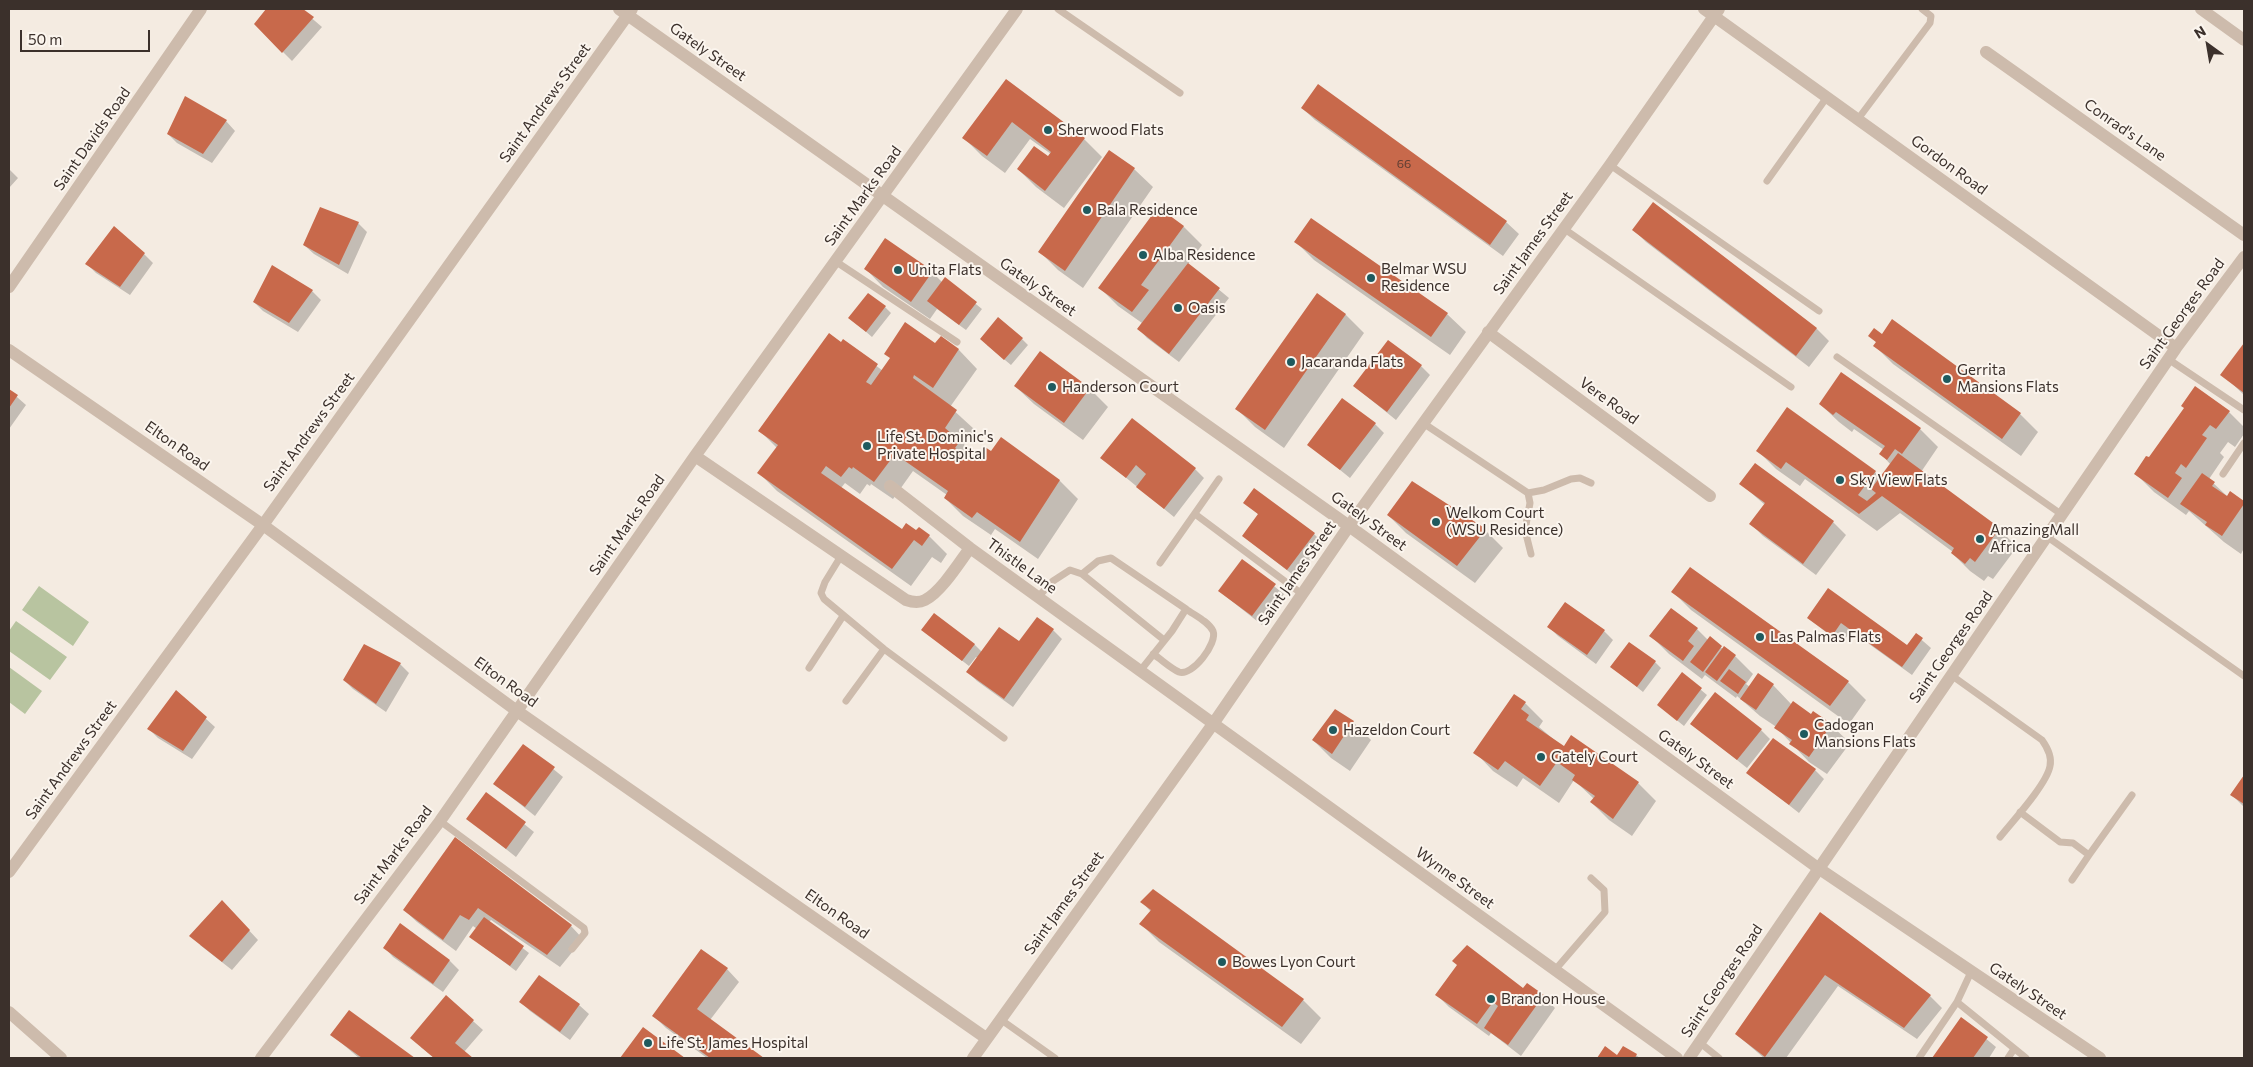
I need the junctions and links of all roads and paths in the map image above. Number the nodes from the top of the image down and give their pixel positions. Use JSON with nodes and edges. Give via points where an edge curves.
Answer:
{"nodes":[{"id":1,"x":201,"y":9,"type":"edge"},
{"id":2,"x":1017,"y":9,"type":"edge"},
{"id":3,"x":1058,"y":9,"type":"edge"},
{"id":4,"x":1922,"y":9,"type":"edge"},
{"id":5,"x":2201,"y":9,"type":"edge"},
{"id":6,"x":627,"y":11,"type":"edge"},
{"id":7,"x":1712,"y":11,"type":"edge"},
{"id":8,"x":2244,"y":40,"type":"edge"},
{"id":9,"x":1986,"y":52,"type":"dead end"},
{"id":10,"x":1180,"y":93,"type":"dead end"},
{"id":11,"x":1827,"y":97,"type":"junction"},
{"id":12,"x":1858,"y":119,"type":"junction"},
{"id":13,"x":1610,"y":165,"type":"junction"},
{"id":14,"x":1767,"y":181,"type":"dead end"},
{"id":15,"x":883,"y":196,"type":"junction"},
{"id":16,"x":1563,"y":228,"type":"junction"},
{"id":17,"x":2244,"y":235,"type":"edge"},
{"id":18,"x":835,"y":261,"type":"junction"},
{"id":19,"x":2242,"y":264,"type":"edge"},
{"id":20,"x":9,"y":287,"type":"edge"},
{"id":21,"x":1819,"y":311,"type":"dead end"},
{"id":22,"x":1488,"y":332,"type":"junction"},
{"id":23,"x":957,"y":342,"type":"dead end"},
{"id":24,"x":9,"y":350,"type":"edge"},
{"id":25,"x":2172,"y":353,"type":"junction"},
{"id":26,"x":1837,"y":357,"type":"dead end"},
{"id":27,"x":1791,"y":387,"type":"dead end"},
{"id":28,"x":2244,"y":410,"type":"edge"},
{"id":29,"x":1423,"y":422,"type":"junction"},
{"id":30,"x":2244,"y":443,"type":"edge"},
{"id":31,"x":695,"y":456,"type":"junction"},
{"id":32,"x":2223,"y":474,"type":"dead end"},
{"id":33,"x":1219,"y":479,"type":"dead end"},
{"id":34,"x":1591,"y":483,"type":"dead end"},
{"id":35,"x":890,"y":486,"type":"dead end"},
{"id":36,"x":1528,"y":493,"type":"junction"},
{"id":37,"x":1710,"y":496,"type":"dead end"},
{"id":38,"x":1195,"y":514,"type":"junction"},
{"id":39,"x":2061,"y":514,"type":"junction"},
{"id":40,"x":262,"y":525,"type":"junction"},
{"id":41,"x":1349,"y":526,"type":"junction"},
{"id":42,"x":2046,"y":536,"type":"junction"},
{"id":43,"x":970,"y":548,"type":"junction"},
{"id":44,"x":1531,"y":554,"type":"dead end"},
{"id":45,"x":842,"y":556,"type":"junction"},
{"id":46,"x":1160,"y":562,"type":"dead end"},
{"id":47,"x":1082,"y":574,"type":"junction"},
{"id":48,"x":1302,"y":594,"type":"junction"},
{"id":49,"x":1038,"y":597,"type":"junction"},
{"id":50,"x":1186,"y":609,"type":"junction"},
{"id":51,"x":843,"y":616,"type":"junction"},
{"id":52,"x":1164,"y":640,"type":"junction"},
{"id":53,"x":884,"y":649,"type":"junction"},
{"id":54,"x":1154,"y":654,"type":"junction"},
{"id":55,"x":809,"y":668,"type":"dead end"},
{"id":56,"x":1140,"y":671,"type":"junction"},
{"id":57,"x":1951,"y":675,"type":"junction"},
{"id":58,"x":2244,"y":676,"type":"edge"},
{"id":59,"x":846,"y":702,"type":"dead end"},
{"id":60,"x":517,"y":710,"type":"junction"},
{"id":61,"x":1213,"y":724,"type":"junction"},
{"id":62,"x":1004,"y":738,"type":"dead end"},
{"id":63,"x":2132,"y":795,"type":"dead end"},
{"id":64,"x":2020,"y":812,"type":"junction"},
{"id":65,"x":440,"y":821,"type":"junction"},
{"id":66,"x":2000,"y":837,"type":"dead end"},
{"id":67,"x":2089,"y":855,"type":"junction"},
{"id":68,"x":1818,"y":868,"type":"junction"},
{"id":69,"x":9,"y":872,"type":"edge"},
{"id":70,"x":1591,"y":878,"type":"dead end"},
{"id":71,"x":2072,"y":880,"type":"dead end"},
{"id":72,"x":572,"y":949,"type":"dead end"},
{"id":73,"x":1555,"y":970,"type":"junction"},
{"id":74,"x":1971,"y":972,"type":"junction"},
{"id":75,"x":1957,"y":1002,"type":"junction"},
{"id":76,"x":9,"y":1012,"type":"edge"},
{"id":77,"x":1000,"y":1019,"type":"junction"},
{"id":78,"x":986,"y":1038,"type":"junction"},
{"id":79,"x":1699,"y":1042,"type":"junction"},
{"id":80,"x":2014,"y":1050,"type":"junction"},
{"id":81,"x":61,"y":1058,"type":"edge"},
{"id":82,"x":261,"y":1058,"type":"edge"},
{"id":83,"x":973,"y":1058,"type":"edge"},
{"id":84,"x":1054,"y":1058,"type":"edge"},
{"id":85,"x":1678,"y":1058,"type":"edge"},
{"id":86,"x":1689,"y":1058,"type":"edge"},
{"id":87,"x":1719,"y":1058,"type":"edge"},
{"id":88,"x":1919,"y":1058,"type":"edge"},
{"id":89,"x":2008,"y":1058,"type":"edge"},
{"id":90,"x":2026,"y":1058,"type":"edge"},
{"id":91,"x":2100,"y":1058,"type":"edge"}],
"edges":[{"from":1,"to":20,"type":"street","name":"Saint Davids Road"},
{"from":2,"to":15,"type":"street","name":"Saint Marks Road"},
{"from":3,"to":10,"type":"lane"},
{"from":4,"to":12,"type":"lane","via":[[1931,16],[1930,23]]},
{"from":5,"to":8,"type":"street"},
{"from":6,"to":15,"type":"street","name":"Gately Street"},
{"from":6,"to":40,"type":"street","name":"Saint Andrews Street"},
{"from":7,"to":11,"type":"street","name":"Gordon Road"},
{"from":7,"to":13,"type":"street","name":"Saint James Street"},
{"from":9,"to":17,"type":"street","name":"Conrad's Lane"},
{"from":11,"to":12,"type":"street","name":"Gordon Road"},
{"from":11,"to":14,"type":"lane"},
{"from":12,"to":25,"type":"street","name":"Gordon Road"},
{"from":13,"to":16,"type":"street","name":"Saint James Street"},
{"from":13,"to":21,"type":"lane"},
{"from":15,"to":18,"type":"street","name":"Saint Marks Road"},
{"from":15,"to":41,"type":"street","name":"Gately Street"},
{"from":16,"to":22,"type":"street","name":"Saint James Street"},
{"from":16,"to":27,"type":"lane"},
{"from":18,"to":23,"type":"lane"},
{"from":18,"to":31,"type":"street","name":"Saint Marks Road"},
{"from":19,"to":25,"type":"street","name":"Saint Georges Road"},
{"from":22,"to":29,"type":"street","name":"Saint James Street"},
{"from":22,"to":37,"type":"street","name":"Vere Road"},
{"from":24,"to":40,"type":"street","name":"Elton Road"},
{"from":25,"to":28,"type":"lane"},
{"from":25,"to":39,"type":"street","name":"Saint Georges Road"},
{"from":26,"to":39,"type":"lane"},
{"from":29,"to":36,"type":"lane"},
{"from":29,"to":41,"type":"street","name":"Saint James Street"},
{"from":30,"to":32,"type":"lane"},
{"from":31,"to":45,"type":"street","name":"Thistle Lane"},
{"from":31,"to":60,"type":"street","name":"Saint Marks Road"},
{"from":33,"to":38,"type":"lane"},
{"from":34,"to":36,"type":"lane","via":[[1580,478],[1571,479]]},
{"from":35,"to":43,"type":"street"},
{"from":36,"to":44,"type":"lane","via":[[1530,503],[1525,530]]},
{"from":38,"to":46,"type":"lane"},
{"from":38,"to":48,"type":"lane"},
{"from":39,"to":42,"type":"street","name":"Saint Georges Road"},
{"from":40,"to":60,"type":"street","name":"Elton Road"},
{"from":40,"to":69,"type":"street","name":"Saint Andrews Street"},
{"from":41,"to":48,"type":"street","name":"Saint James Street"},
{"from":41,"to":68,"type":"street","name":"Gately Street"},
{"from":42,"to":57,"type":"street","name":"Saint Georges Road"},
{"from":42,"to":58,"type":"lane"},
{"from":43,"to":45,"type":"street","name":"Thistle Lane","via":[[936,592],[924,601],[915,602],[894,593]]},
{"from":43,"to":49,"type":"street","name":"Thistle Lane"},
{"from":45,"to":51,"type":"lane","via":[[821,592],[824,599]]},
{"from":47,"to":49,"type":"lane","via":[[1070,570],[1053,581]]},
{"from":47,"to":50,"type":"lane","via":[[1098,561],[1111,558]]},
{"from":47,"to":52,"type":"lane"},
{"from":48,"to":61,"type":"street","name":"Saint James Street"},
{"from":49,"to":56,"type":"street","name":"Thistle Lane"},
{"from":50,"to":52,"type":"lane"},
{"from":50,"to":54,"type":"lane","via":[[1208,624],[1214,641],[1185,672],[1179,672]]},
{"from":51,"to":53,"type":"lane"},
{"from":51,"to":55,"type":"lane"},
{"from":52,"to":54,"type":"lane"},
{"from":53,"to":59,"type":"lane"},
{"from":53,"to":62,"type":"lane"},
{"from":54,"to":56,"type":"lane"},
{"from":56,"to":61,"type":"street","name":"Thistle Lane"},
{"from":57,"to":64,"type":"lane","via":[[2046,747],[2050,767]]},
{"from":57,"to":68,"type":"street","name":"Saint Georges Road"},
{"from":60,"to":65,"type":"street","name":"Saint Marks Road"},
{"from":60,"to":78,"type":"street","name":"Elton Road"},
{"from":61,"to":73,"type":"street","name":"Wynne Street"},
{"from":61,"to":77,"type":"street","name":"Saint James Street"},
{"from":63,"to":67,"type":"lane"},
{"from":64,"to":66,"type":"lane"},
{"from":64,"to":67,"type":"lane","via":[[2060,842],[2073,843]]},
{"from":65,"to":72,"type":"lane","via":[[584,928],[585,933]]},
{"from":65,"to":82,"type":"street","name":"Saint Marks Road"},
{"from":67,"to":71,"type":"lane"},
{"from":68,"to":74,"type":"street","name":"Gately Street"},
{"from":68,"to":79,"type":"street","name":"Saint Georges Road"},
{"from":70,"to":73,"type":"lane","via":[[1604,890],[1606,912]]},
{"from":73,"to":85,"type":"street","name":"Wynne Street"},
{"from":74,"to":75,"type":"lane"},
{"from":74,"to":91,"type":"street","name":"Gately Street"},
{"from":75,"to":80,"type":"lane"},
{"from":75,"to":88,"type":"lane"},
{"from":76,"to":81,"type":"street"},
{"from":77,"to":78,"type":"street","name":"Saint James Street"},
{"from":77,"to":84,"type":"lane"},
{"from":78,"to":83,"type":"street","name":"Saint James Street"},
{"from":79,"to":86,"type":"street","name":"Saint Georges Road"},
{"from":79,"to":87,"type":"lane"},
{"from":80,"to":89,"type":"lane"},
{"from":80,"to":90,"type":"lane"}]}
